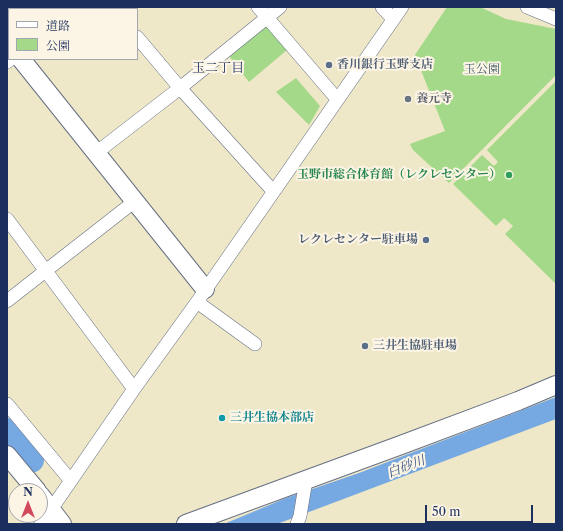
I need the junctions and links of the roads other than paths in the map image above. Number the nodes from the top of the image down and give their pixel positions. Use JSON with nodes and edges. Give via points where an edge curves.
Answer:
{"nodes":[{"id":1,"x":258,"y":7,"type":"edge"},
{"id":2,"x":280,"y":7,"type":"edge"},
{"id":3,"x":382,"y":7,"type":"edge"},
{"id":4,"x":402,"y":7,"type":"edge"},
{"id":5,"x":527,"y":7,"type":"edge"},
{"id":6,"x":267,"y":18,"type":"junction"},
{"id":7,"x":556,"y":19,"type":"edge"},
{"id":8,"x":393,"y":20,"type":"junction"},
{"id":9,"x":138,"y":38,"type":"edge"},
{"id":10,"x":22,"y":60,"type":"edge"},
{"id":11,"x":180,"y":88,"type":"junction"},
{"id":12,"x":337,"y":99,"type":"junction"},
{"id":13,"x":96,"y":153,"type":"junction"},
{"id":14,"x":273,"y":190,"type":"junction"},
{"id":15,"x":135,"y":201,"type":"junction"},
{"id":16,"x":7,"y":219,"type":"edge"},
{"id":17,"x":46,"y":272,"type":"junction"},
{"id":18,"x":201,"y":295,"type":"junction"},
{"id":19,"x":7,"y":301,"type":"edge"},
{"id":20,"x":255,"y":344,"type":"dead end"},
{"id":21,"x":556,"y":385,"type":"edge"},
{"id":22,"x":134,"y":389,"type":"junction"},
{"id":23,"x":7,"y":404,"type":"edge"},
{"id":24,"x":7,"y":455,"type":"edge"},
{"id":25,"x":71,"y":481,"type":"junction"},
{"id":26,"x":30,"y":483,"type":"edge"},
{"id":27,"x":305,"y":486,"type":"junction"},
{"id":28,"x":48,"y":505,"type":"edge"},
{"id":29,"x":51,"y":509,"type":"junction"},
{"id":30,"x":299,"y":520,"type":"edge"},
{"id":31,"x":41,"y":524,"type":"edge"},
{"id":32,"x":62,"y":524,"type":"edge"},
{"id":33,"x":186,"y":524,"type":"edge"}],
"edges":[{"from":1,"to":6,"type":"street"},
{"from":2,"to":6,"type":"street"},
{"from":3,"to":8,"type":"street"},
{"from":4,"to":8,"type":"street"},
{"from":5,"to":7,"type":"street"},
{"from":6,"to":11,"type":"street"},
{"from":6,"to":12,"type":"street"},
{"from":8,"to":12,"type":"street"},
{"from":9,"to":11,"type":"street"},
{"from":10,"to":13,"type":"street"},
{"from":11,"to":13,"type":"street"},
{"from":11,"to":14,"type":"street"},
{"from":12,"to":14,"type":"street"},
{"from":13,"to":15,"type":"street"},
{"from":14,"to":18,"type":"street"},
{"from":15,"to":17,"type":"street"},
{"from":15,"to":18,"type":"street"},
{"from":16,"to":17,"type":"street"},
{"from":17,"to":19,"type":"street"},
{"from":17,"to":22,"type":"street"},
{"from":18,"to":20,"type":"street"},
{"from":18,"to":22,"type":"street"},
{"from":21,"to":27,"type":"street"},
{"from":22,"to":25,"type":"street"},
{"from":23,"to":25,"type":"street"},
{"from":24,"to":26,"type":"street"},
{"from":25,"to":29,"type":"street"},
{"from":27,"to":30,"type":"street"},
{"from":27,"to":33,"type":"street"},
{"from":28,"to":29,"type":"street"},
{"from":29,"to":31,"type":"street"},
{"from":29,"to":32,"type":"street"}]}
